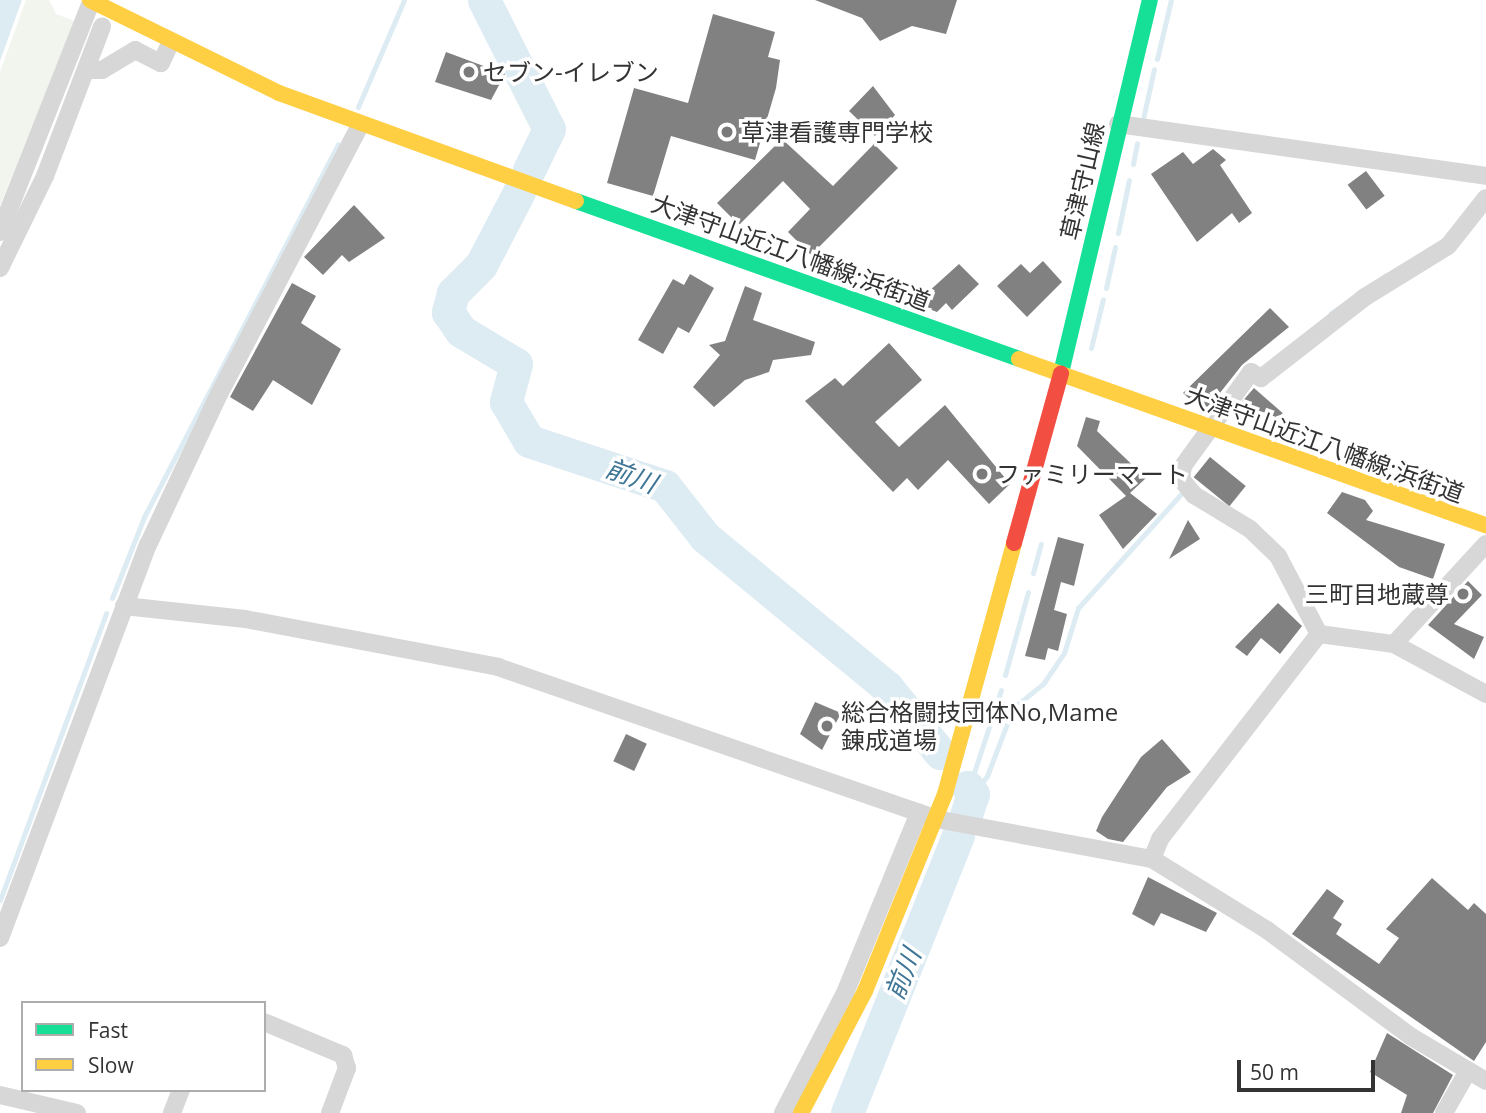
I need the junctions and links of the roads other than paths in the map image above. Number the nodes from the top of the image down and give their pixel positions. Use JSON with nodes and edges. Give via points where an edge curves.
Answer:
{"nodes":[{"id":1,"x":91,"y":0,"type":"edge"},
{"id":2,"x":1150,"y":0,"type":"edge"},
{"id":3,"x":102,"y":27,"type":"dead end"},
{"id":4,"x":171,"y":41,"type":"junction"},
{"id":5,"x":86,"y":70,"type":"junction"},
{"id":6,"x":361,"y":124,"type":"junction"},
{"id":7,"x":1118,"y":124,"type":"junction"},
{"id":8,"x":1486,"y":176,"type":"edge"},
{"id":9,"x":1486,"y":198,"type":"edge"},
{"id":10,"x":0,"y":232,"type":"edge"},
{"id":11,"x":0,"y":268,"type":"edge"},
{"id":12,"x":1061,"y":373,"type":"junction"},
{"id":13,"x":1208,"y":426,"type":"junction"},
{"id":14,"x":1486,"y":525,"type":"edge"},
{"id":15,"x":1486,"y":544,"type":"edge"},
{"id":16,"x":124,"y":606,"type":"junction"},
{"id":17,"x":1319,"y":634,"type":"junction"},
{"id":18,"x":1394,"y":644,"type":"junction"},
{"id":19,"x":1486,"y":694,"type":"edge"},
{"id":20,"x":935,"y":818,"type":"junction"},
{"id":21,"x":1152,"y":859,"type":"junction"},
{"id":22,"x":0,"y":938,"type":"edge"},
{"id":23,"x":266,"y":1023,"type":"edge"},
{"id":24,"x":1468,"y":1071,"type":"junction"},
{"id":25,"x":1486,"y":1081,"type":"edge"},
{"id":26,"x":179,"y":1092,"type":"edge"},
{"id":27,"x":0,"y":1095,"type":"edge"},
{"id":28,"x":77,"y":1113,"type":"edge"},
{"id":29,"x":173,"y":1113,"type":"edge"},
{"id":30,"x":330,"y":1113,"type":"edge"},
{"id":31,"x":783,"y":1113,"type":"edge"},
{"id":32,"x":801,"y":1113,"type":"edge"},
{"id":33,"x":1444,"y":1113,"type":"edge"}],
"edges":[{"from":1,"to":4,"type":"main road","name":"大津守山近江八幡線;浜街道"},
{"from":1,"to":10,"type":"street"},
{"from":2,"to":7,"type":"main road","name":"草津守山線"},
{"from":3,"to":5,"type":"street"},
{"from":4,"to":5,"type":"street","via":[[161,63],[135,50],[102,70]]},
{"from":4,"to":6,"type":"main road","name":"大津守山近江八幡線;浜街道"},
{"from":5,"to":11,"type":"street"},
{"from":6,"to":12,"type":"main road","name":"大津守山近江八幡線;浜街道"},
{"from":6,"to":16,"type":"street","via":[[219,394]]},
{"from":7,"to":8,"type":"street"},
{"from":7,"to":12,"type":"main road","name":"草津守山線"},
{"from":9,"to":13,"type":"street","via":[[1448,246],[1365,297],[1261,378],[1251,372]]},
{"from":12,"to":13,"type":"main road","name":"大津守山近江八幡線;浜街道"},
{"from":12,"to":20,"type":"main road","name":"草津守山線","via":[[957,758]]},
{"from":13,"to":14,"type":"main road","name":"大津守山近江八幡線;浜街道"},
{"from":13,"to":17,"type":"street","via":[[1181,479],[1278,555]]},
{"from":15,"to":18,"type":"street"},
{"from":16,"to":20,"type":"street","via":[[245,619],[498,667]]},
{"from":16,"to":22,"type":"street"},
{"from":17,"to":18,"type":"street"},
{"from":17,"to":21,"type":"street","via":[[1160,839]]},
{"from":18,"to":19,"type":"street"},
{"from":20,"to":21,"type":"street"},
{"from":20,"to":31,"type":"street"},
{"from":20,"to":32,"type":"main road","name":"草津守山線","via":[[864,991]]},
{"from":21,"to":24,"type":"street","via":[[1267,930],[1409,1036]]},
{"from":23,"to":30,"type":"street","via":[[343,1055],[347,1068]]},
{"from":24,"to":25,"type":"street"},
{"from":24,"to":33,"type":"street"},
{"from":26,"to":29,"type":"street"},
{"from":27,"to":28,"type":"street"}]}
